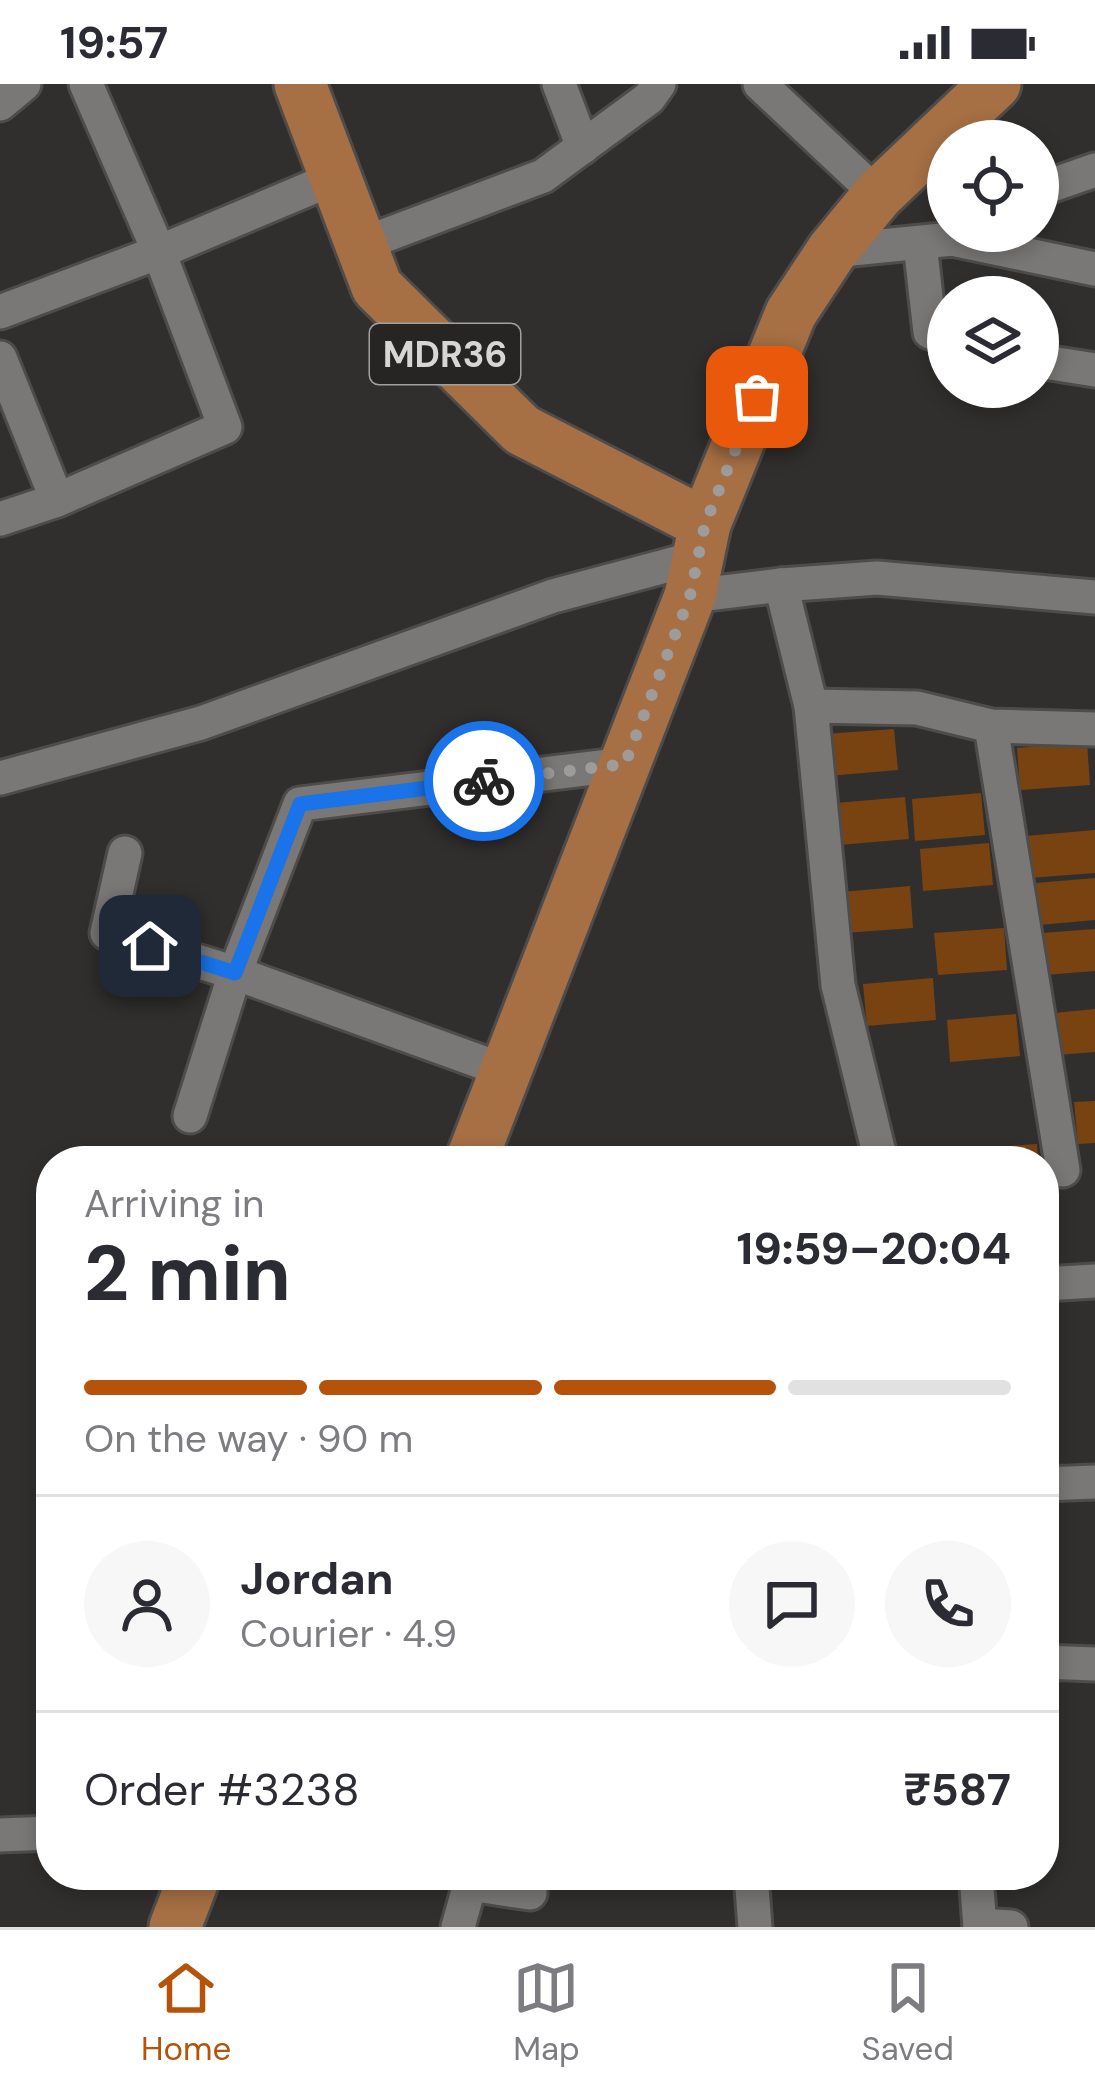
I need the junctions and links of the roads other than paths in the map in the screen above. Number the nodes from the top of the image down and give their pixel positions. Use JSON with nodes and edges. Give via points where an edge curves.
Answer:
{"nodes":[{"id":1,"x":24,"y":84,"type":"edge"},
{"id":2,"x":86,"y":84,"type":"edge"},
{"id":3,"x":300,"y":84,"type":"edge"},
{"id":4,"x":559,"y":84,"type":"edge"},
{"id":5,"x":659,"y":84,"type":"edge"},
{"id":6,"x":760,"y":84,"type":"edge"},
{"id":7,"x":995,"y":84,"type":"edge"},
{"id":8,"x":0,"y":104,"type":"edge"},
{"id":9,"x":583,"y":147,"type":"junction"},
{"id":10,"x":1090,"y":175,"type":"edge"},
{"id":11,"x":332,"y":178,"type":"junction"},
{"id":12,"x":1059,"y":184,"type":"edge"},
{"id":13,"x":878,"y":195,"type":"junction"},
{"id":14,"x":927,"y":240,"type":"edge"},
{"id":15,"x":360,"y":245,"type":"junction"},
{"id":16,"x":832,"y":250,"type":"junction"},
{"id":17,"x":159,"y":252,"type":"junction"},
{"id":18,"x":1013,"y":252,"type":"edge"},
{"id":19,"x":1095,"y":269,"type":"edge"},
{"id":20,"x":0,"y":312,"type":"edge"},
{"id":21,"x":0,"y":358,"type":"edge"},
{"id":22,"x":1059,"y":365,"type":"edge"},
{"id":23,"x":1095,"y":370,"type":"edge"},
{"id":24,"x":57,"y":500,"type":"junction"},
{"id":25,"x":0,"y":520,"type":"edge"},
{"id":26,"x":698,"y":559,"type":"junction"},
{"id":27,"x":781,"y":585,"type":"junction"},
{"id":28,"x":1095,"y":597,"type":"edge"},
{"id":29,"x":811,"y":706,"type":"junction"},
{"id":30,"x":991,"y":726,"type":"junction"},
{"id":31,"x":1095,"y":729,"type":"edge"},
{"id":32,"x":625,"y":764,"type":"junction"},
{"id":33,"x":0,"y":778,"type":"edge"},
{"id":34,"x":125,"y":854,"type":"dead end"},
{"id":35,"x":235,"y":973,"type":"junction"},
{"id":36,"x":506,"y":1070,"type":"junction"},
{"id":37,"x":190,"y":1117,"type":"dead end"},
{"id":38,"x":477,"y":1146,"type":"edge"},
{"id":39,"x":877,"y":1146,"type":"edge"},
{"id":40,"x":1063,"y":1170,"type":"dead end"},
{"id":41,"x":1095,"y":1281,"type":"edge"},
{"id":42,"x":1059,"y":1283,"type":"edge"},
{"id":43,"x":1095,"y":1482,"type":"edge"},
{"id":44,"x":1059,"y":1483,"type":"edge"},
{"id":45,"x":1059,"y":1663,"type":"edge"},
{"id":46,"x":1095,"y":1664,"type":"edge"},
{"id":47,"x":36,"y":1833,"type":"edge"},
{"id":48,"x":0,"y":1834,"type":"edge"},
{"id":49,"x":185,"y":1890,"type":"edge"},
{"id":50,"x":468,"y":1890,"type":"edge"},
{"id":51,"x":499,"y":1890,"type":"edge"},
{"id":52,"x":753,"y":1890,"type":"edge"},
{"id":53,"x":980,"y":1890,"type":"edge"},
{"id":54,"x":532,"y":1898,"type":"edge"},
{"id":55,"x":991,"y":1926,"type":"edge"},
{"id":56,"x":175,"y":1927,"type":"edge"},
{"id":57,"x":458,"y":1927,"type":"edge"},
{"id":58,"x":755,"y":1927,"type":"edge"}],
"edges":[{"from":1,"to":8,"type":"street"},
{"from":2,"to":17,"type":"street"},
{"from":3,"to":11,"type":"main road","number":"MDR36"},
{"from":4,"to":9,"type":"street"},
{"from":5,"to":9,"type":"street"},
{"from":6,"to":13,"type":"street"},
{"from":7,"to":13,"type":"main road"},
{"from":9,"to":15,"type":"street","via":[[543,176]]},
{"from":10,"to":12,"type":"street"},
{"from":11,"to":15,"type":"main road","number":"MDR36"},
{"from":11,"to":17,"type":"street"},
{"from":13,"to":16,"type":"main road"},
{"from":14,"to":16,"type":"street"},
{"from":15,"to":26,"type":"main road","number":"MDR36","via":[[377,287],[522,430]]},
{"from":16,"to":26,"type":"main road","via":[[791,313]]},
{"from":17,"to":20,"type":"street"},
{"from":17,"to":24,"type":"street","via":[[225,427]]},
{"from":18,"to":19,"type":"street"},
{"from":21,"to":24,"type":"street"},
{"from":22,"to":23,"type":"street"},
{"from":24,"to":25,"type":"street"},
{"from":26,"to":27,"type":"street"},
{"from":26,"to":32,"type":"main road"},
{"from":26,"to":33,"type":"street","via":[[553,596],[201,723]]},
{"from":27,"to":28,"type":"street","via":[[877,578]]},
{"from":27,"to":29,"type":"street"},
{"from":29,"to":30,"type":"street","via":[[917,707]]},
{"from":29,"to":39,"type":"street","via":[[838,985]]},
{"from":30,"to":31,"type":"street"},
{"from":30,"to":40,"type":"street"},
{"from":32,"to":35,"type":"street","via":[[300,804]]},
{"from":32,"to":36,"type":"main road"},
{"from":34,"to":35,"type":"street","via":[[107,933]]},
{"from":35,"to":36,"type":"street"},
{"from":35,"to":37,"type":"street"},
{"from":36,"to":38,"type":"main road"},
{"from":41,"to":42,"type":"street"},
{"from":43,"to":44,"type":"street"},
{"from":45,"to":46,"type":"street"},
{"from":47,"to":48,"type":"street"},
{"from":49,"to":56,"type":"main road"},
{"from":50,"to":57,"type":"street"},
{"from":51,"to":54,"type":"street"},
{"from":52,"to":58,"type":"street"},
{"from":53,"to":55,"type":"street"}]}
